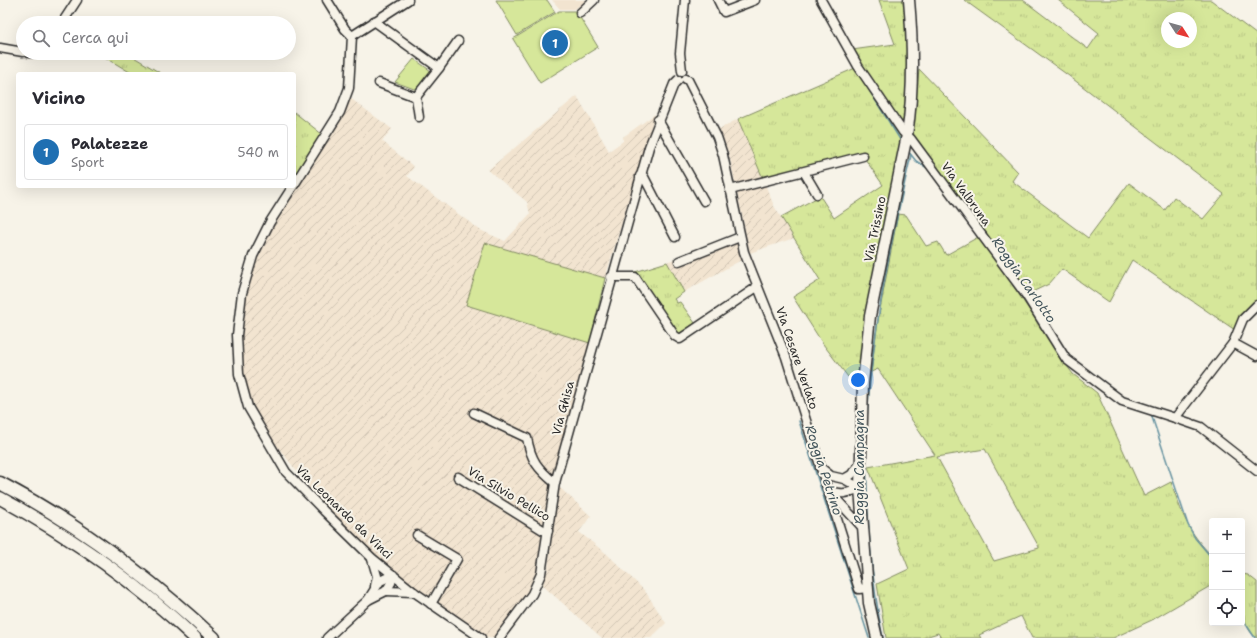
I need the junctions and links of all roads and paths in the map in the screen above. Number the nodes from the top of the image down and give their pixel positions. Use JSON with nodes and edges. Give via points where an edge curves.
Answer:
{"nodes":[{"id":1,"x":77,"y":0,"type":"edge"},
{"id":2,"x":326,"y":0,"type":"edge"},
{"id":3,"x":408,"y":0,"type":"edge"},
{"id":4,"x":594,"y":0,"type":"edge"},
{"id":5,"x":685,"y":0,"type":"edge"},
{"id":6,"x":718,"y":0,"type":"edge"},
{"id":7,"x":755,"y":0,"type":"edge"},
{"id":8,"x":821,"y":0,"type":"edge"},
{"id":9,"x":909,"y":0,"type":"edge"},
{"id":10,"x":398,"y":3,"type":"edge"},
{"id":11,"x":580,"y":13,"type":"dead end"},
{"id":12,"x":67,"y":16,"type":"edge"},
{"id":13,"x":374,"y":21,"type":"junction"},
{"id":14,"x":352,"y":36,"type":"junction"},
{"id":15,"x":458,"y":41,"type":"dead end"},
{"id":16,"x":0,"y":48,"type":"edge"},
{"id":17,"x":16,"y":51,"type":"edge"},
{"id":18,"x":439,"y":68,"type":"junction"},
{"id":19,"x":682,"y":80,"type":"junction"},
{"id":20,"x":379,"y":83,"type":"dead end"},
{"id":21,"x":416,"y":97,"type":"junction"},
{"id":22,"x":419,"y":117,"type":"dead end"},
{"id":23,"x":658,"y":120,"type":"junction"},
{"id":24,"x":908,"y":135,"type":"junction"},
{"id":25,"x":863,"y":156,"type":"dead end"},
{"id":26,"x":804,"y":172,"type":"junction"},
{"id":27,"x":640,"y":176,"type":"junction"},
{"id":28,"x":296,"y":182,"type":"edge"},
{"id":29,"x":292,"y":188,"type":"edge"},
{"id":30,"x":730,"y":190,"type":"junction"},
{"id":31,"x":818,"y":194,"type":"dead end"},
{"id":32,"x":704,"y":201,"type":"dead end"},
{"id":33,"x":676,"y":237,"type":"dead end"},
{"id":34,"x":740,"y":237,"type":"junction"},
{"id":35,"x":679,"y":261,"type":"dead end"},
{"id":36,"x":611,"y":277,"type":"junction"},
{"id":37,"x":757,"y":287,"type":"junction"},
{"id":38,"x":1257,"y":305,"type":"edge"},
{"id":39,"x":1233,"y":343,"type":"junction"},
{"id":40,"x":1257,"y":356,"type":"edge"},
{"id":41,"x":474,"y":413,"type":"dead end"},
{"id":42,"x":1175,"y":418,"type":"junction"},
{"id":43,"x":860,"y":464,"type":"junction"},
{"id":44,"x":819,"y":467,"type":"junction"},
{"id":45,"x":1257,"y":471,"type":"edge"},
{"id":46,"x":458,"y":476,"type":"dead end"},
{"id":47,"x":844,"y":479,"type":"junction"},
{"id":48,"x":555,"y":482,"type":"junction"},
{"id":49,"x":0,"y":483,"type":"edge"},
{"id":50,"x":860,"y":488,"type":"junction"},
{"id":51,"x":829,"y":490,"type":"junction"},
{"id":52,"x":0,"y":498,"type":"edge"},
{"id":53,"x":863,"y":528,"type":"junction"},
{"id":54,"x":548,"y":531,"type":"junction"},
{"id":55,"x":417,"y":535,"type":"dead end"},
{"id":56,"x":372,"y":558,"type":"junction"},
{"id":57,"x":393,"y":575,"type":"junction"},
{"id":58,"x":375,"y":586,"type":"junction"},
{"id":59,"x":868,"y":588,"type":"junction"},
{"id":60,"x":386,"y":591,"type":"junction"},
{"id":61,"x":414,"y":592,"type":"junction"},
{"id":62,"x":368,"y":600,"type":"junction"},
{"id":63,"x":431,"y":604,"type":"junction"},
{"id":64,"x":195,"y":638,"type":"edge"},
{"id":65,"x":214,"y":638,"type":"edge"},
{"id":66,"x":327,"y":638,"type":"edge"},
{"id":67,"x":481,"y":638,"type":"edge"},
{"id":68,"x":499,"y":638,"type":"edge"},
{"id":69,"x":877,"y":638,"type":"edge"}],
"edges":[{"from":1,"to":12,"type":"street"},
{"from":2,"to":14,"type":"street","via":[[345,30]]},
{"from":3,"to":10,"type":"street"},
{"from":4,"to":11,"type":"street"},
{"from":5,"to":19,"type":"street","via":[[680,53],[682,70],[676,74]]},
{"from":6,"to":7,"type":"street","via":[[724,12]]},
{"from":8,"to":24,"type":"street","name":"Via Valbruna","via":[[858,66],[903,132]]},
{"from":9,"to":24,"type":"main road","name":"Via Trissino","via":[[913,44]]},
{"from":10,"to":13,"type":"street"},
{"from":13,"to":14,"type":"street"},
{"from":13,"to":18,"type":"street"},
{"from":14,"to":28,"type":"street","name":"Via Leonardo da Vinci","via":[[349,88],[340,112]]},
{"from":15,"to":18,"type":"street"},
{"from":16,"to":17,"type":"street"},
{"from":18,"to":21,"type":"street"},
{"from":19,"to":23,"type":"street","name":"Via Ghisa","via":[[674,84]]},
{"from":19,"to":30,"type":"street","name":"Via Cesare Verlato","via":[[688,80],[717,137]]},
{"from":20,"to":21,"type":"street"},
{"from":21,"to":22,"type":"street"},
{"from":23,"to":27,"type":"street","name":"Via Ghisa"},
{"from":23,"to":32,"type":"street"},
{"from":24,"to":42,"type":"street","name":"Via Valbruna","via":[[1026,296],[1066,359],[1122,400]]},
{"from":24,"to":43,"type":"main road","name":"Via Trissino","via":[[870,316],[863,383]]},
{"from":25,"to":26,"type":"street"},
{"from":26,"to":30,"type":"street"},
{"from":26,"to":31,"type":"street"},
{"from":27,"to":33,"type":"street","via":[[644,178]]},
{"from":27,"to":36,"type":"street","name":"Via Ghisa"},
{"from":29,"to":56,"type":"street","name":"Via Leonardo da Vinci","via":[[270,222],[253,256],[242,293],[237,335],[239,374],[248,407],[286,472]]},
{"from":30,"to":34,"type":"street","name":"Via Cesare Verlato"},
{"from":34,"to":35,"type":"street"},
{"from":34,"to":37,"type":"street","name":"Via Cesare Verlato"},
{"from":36,"to":37,"type":"street","via":[[635,277],[680,340]]},
{"from":36,"to":48,"type":"street","name":"Via Ghisa"},
{"from":37,"to":44,"type":"street","name":"Via Cesare Verlato","via":[[781,344]]},
{"from":38,"to":39,"type":"street","via":[[1243,319]]},
{"from":39,"to":40,"type":"street"},
{"from":39,"to":42,"type":"street"},
{"from":41,"to":48,"type":"street","via":[[527,438],[530,454],[535,463]]},
{"from":42,"to":45,"type":"street","name":"Via Valbruna","via":[[1201,427]]},
{"from":43,"to":47,"type":"street"},
{"from":43,"to":50,"type":"main road"},
{"from":44,"to":47,"type":"street","via":[[831,476]]},
{"from":44,"to":51,"type":"street","name":"Via Cesare Verlato"},
{"from":46,"to":54,"type":"street","name":"Via Silvio Pellico"},
{"from":47,"to":50,"type":"street"},
{"from":48,"to":54,"type":"street","name":"Via Ghisa"},
{"from":49,"to":65,"type":"highway","via":[[49,511],[110,552],[168,597]]},
{"from":50,"to":51,"type":"street","via":[[839,494]]},
{"from":50,"to":53,"type":"main road"},
{"from":51,"to":53,"type":"street","name":"Via Cesare Verlato"},
{"from":51,"to":59,"type":"street","name":"Via Cesare Verlato","via":[[859,589]]},
{"from":52,"to":64,"type":"highway","via":[[101,562],[144,594]]},
{"from":53,"to":59,"type":"main road"},
{"from":54,"to":68,"type":"street","name":"Via Ghisa","via":[[544,564],[537,584]]},
{"from":55,"to":63,"type":"street","via":[[457,559]]},
{"from":56,"to":57,"type":"street","name":"Via Leonardo da Vinci"},
{"from":56,"to":58,"type":"street","via":[[376,571]]},
{"from":57,"to":58,"type":"street"},
{"from":57,"to":60,"type":"street"},
{"from":57,"to":61,"type":"street","name":"Via Leonardo da Vinci"},
{"from":58,"to":62,"type":"street"},
{"from":59,"to":69,"type":"main road"},
{"from":60,"to":61,"type":"street"},
{"from":60,"to":62,"type":"street"},
{"from":61,"to":63,"type":"street","name":"Via Leonardo da Vinci"},
{"from":62,"to":66,"type":"street"},
{"from":63,"to":67,"type":"street","name":"Via Leonardo da Vinci"}]}
